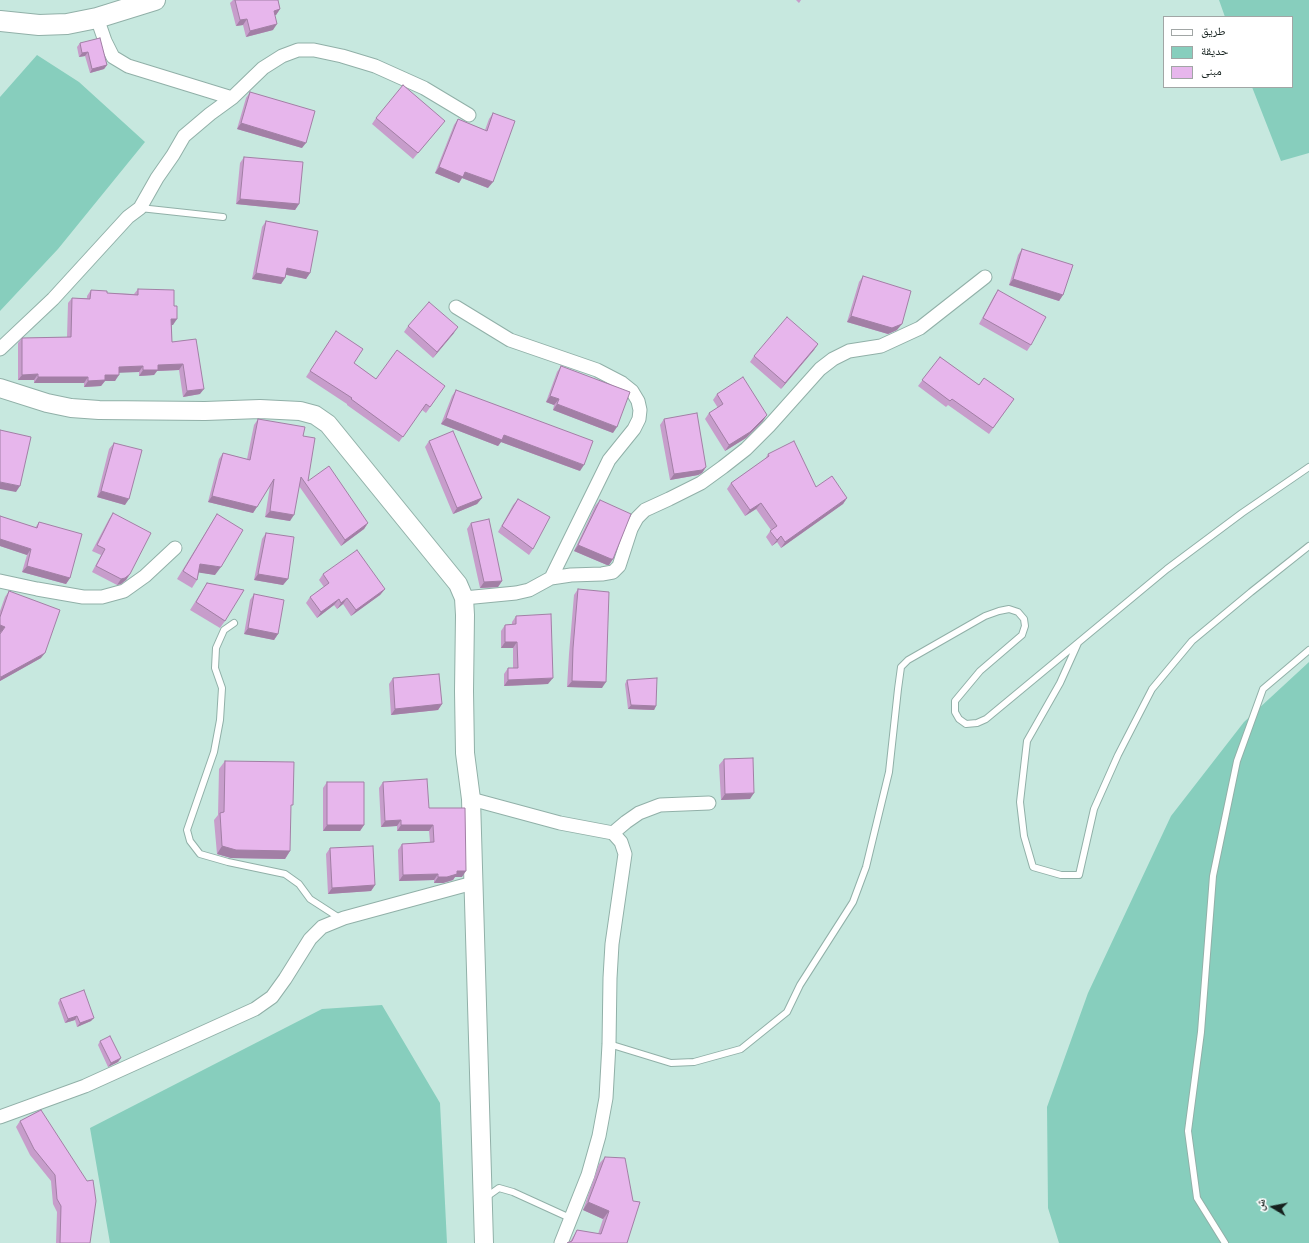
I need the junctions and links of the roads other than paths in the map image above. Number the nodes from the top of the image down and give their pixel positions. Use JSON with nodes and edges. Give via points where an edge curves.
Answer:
{"nodes":[{"id":1,"x":155,"y":0,"type":"edge"},
{"id":2,"x":97,"y":18,"type":"junction"},
{"id":3,"x":0,"y":21,"type":"edge"},
{"id":4,"x":232,"y":98,"type":"junction"},
{"id":5,"x":469,"y":114,"type":"dead end"},
{"id":6,"x":140,"y":208,"type":"junction"},
{"id":7,"x":223,"y":218,"type":"dead end"},
{"id":8,"x":985,"y":277,"type":"dead end"},
{"id":9,"x":456,"y":307,"type":"dead end"},
{"id":10,"x":0,"y":349,"type":"edge"},
{"id":11,"x":0,"y":388,"type":"edge"},
{"id":12,"x":1309,"y":467,"type":"edge"},
{"id":13,"x":1309,"y":546,"type":"edge"},
{"id":14,"x":175,"y":548,"type":"dead end"},
{"id":15,"x":551,"y":578,"type":"junction"},
{"id":16,"x":0,"y":580,"type":"edge"},
{"id":17,"x":464,"y":598,"type":"junction"},
{"id":18,"x":234,"y":623,"type":"edge"},
{"id":19,"x":1079,"y":642,"type":"junction"},
{"id":20,"x":1309,"y":650,"type":"edge"},
{"id":21,"x":471,"y":799,"type":"junction"},
{"id":22,"x":709,"y":803,"type":"dead end"},
{"id":23,"x":614,"y":833,"type":"junction"},
{"id":24,"x":473,"y":883,"type":"junction"},
{"id":25,"x":341,"y":919,"type":"junction"},
{"id":26,"x":609,"y":1044,"type":"junction"},
{"id":27,"x":0,"y":1117,"type":"edge"},
{"id":28,"x":482,"y":1200,"type":"junction"},
{"id":29,"x":570,"y":1218,"type":"junction"},
{"id":30,"x":484,"y":1243,"type":"edge"},
{"id":31,"x":561,"y":1243,"type":"edge"},
{"id":32,"x":1225,"y":1243,"type":"edge"}],
"edges":[{"from":1,"to":2,"type":"main road"},
{"from":2,"to":3,"type":"main road","via":[[67,24],[39,25]]},
{"from":2,"to":4,"type":"street","via":[[113,57],[128,66]]},
{"from":4,"to":5,"type":"street","via":[[263,68],[282,56],[298,50],[314,50],[375,66],[424,88]]},
{"from":4,"to":6,"type":"street","via":[[184,136]]},
{"from":6,"to":7,"type":"lane"},
{"from":6,"to":10,"type":"street","via":[[53,299]]},
{"from":8,"to":15,"type":"street","via":[[920,328],[881,346],[849,351],[820,369],[769,426],[723,468],[701,483],[645,510],[631,529],[619,566],[613,572]]},
{"from":9,"to":15,"type":"street","via":[[510,340],[597,370],[622,383],[632,391],[638,401],[639,420],[609,460]]},
{"from":11,"to":17,"type":"street","via":[[71,408],[205,411],[260,409],[300,411],[315,415],[328,424],[458,584]]},
{"from":12,"to":19,"type":"lane","via":[[1167,569]]},
{"from":13,"to":19,"type":"lane","via":[[1192,641],[1152,689],[1094,809],[1079,875],[1061,875],[1033,867],[1024,836],[1020,802],[1027,741],[1060,683]]},
{"from":14,"to":16,"type":"street","via":[[145,576],[124,591],[102,597],[83,597]]},
{"from":15,"to":17,"type":"street","via":[[529,590],[516,593]]},
{"from":17,"to":21,"type":"street","via":[[465,753]]},
{"from":18,"to":25,"type":"lane","via":[[224,630],[216,648],[215,668],[222,688],[220,720],[214,752],[187,830],[190,841],[200,854],[285,874],[299,884],[310,899]]},
{"from":19,"to":26,"type":"lane","via":[[986,719],[977,723],[966,724],[958,719],[955,701],[980,671],[1022,634],[1024,619],[1018,612],[1009,609],[985,616],[908,660],[901,667],[889,772],[866,867],[853,902],[800,985],[787,1012],[742,1049],[694,1062],[671,1063]]},
{"from":20,"to":32,"type":"lane","via":[[1263,689],[1237,761],[1213,876],[1201,1032],[1188,1131],[1197,1198]]},
{"from":21,"to":23,"type":"street"},
{"from":21,"to":24,"type":"street"},
{"from":22,"to":23,"type":"street","via":[[660,805],[639,813]]},
{"from":23,"to":26,"type":"street","via":[[622,842],[624,854],[612,944]]},
{"from":24,"to":25,"type":"street"},
{"from":24,"to":28,"type":"street"},
{"from":25,"to":27,"type":"street","via":[[322,927],[310,939],[272,997],[255,1009],[85,1086]]},
{"from":26,"to":29,"type":"street","via":[[606,1098],[599,1136],[588,1175]]},
{"from":28,"to":29,"type":"lane","via":[[499,1188]]},
{"from":28,"to":30,"type":"street"},
{"from":29,"to":31,"type":"street"}]}
